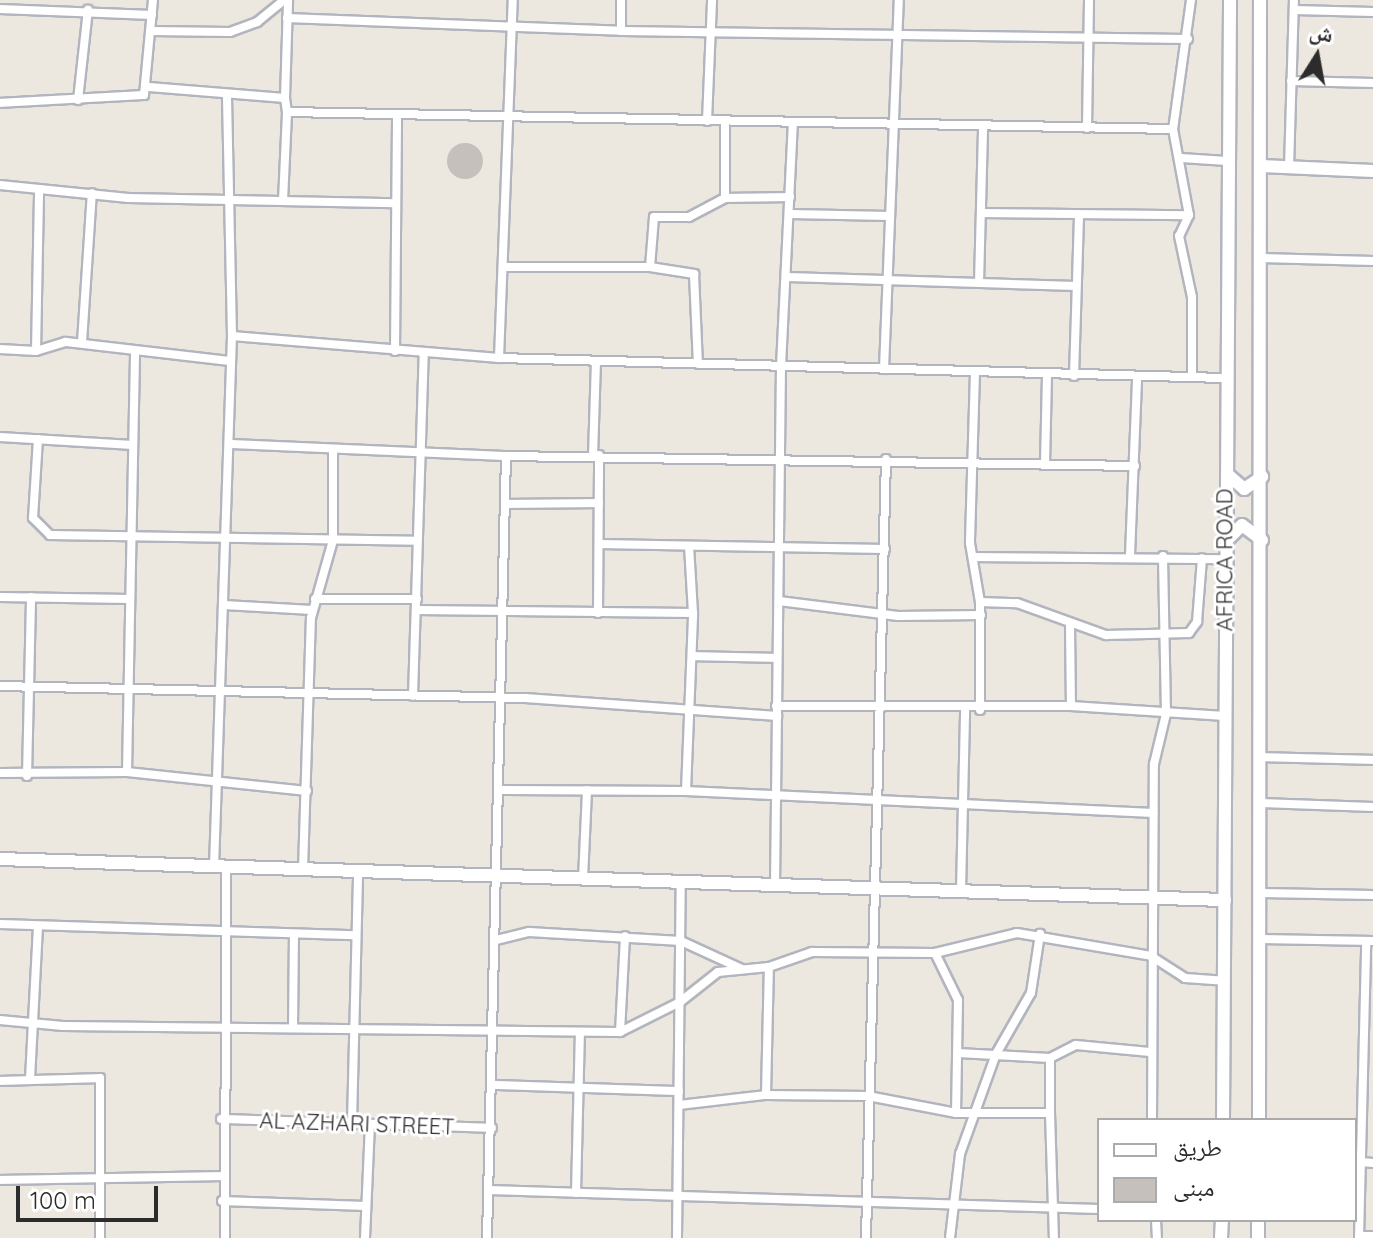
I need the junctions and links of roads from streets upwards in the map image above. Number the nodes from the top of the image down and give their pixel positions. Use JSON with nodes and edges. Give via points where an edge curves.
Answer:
{"nodes":[{"id":1,"x":153,"y":0,"type":"edge"},
{"id":2,"x":286,"y":0,"type":"edge"},
{"id":3,"x":513,"y":0,"type":"edge"},
{"id":4,"x":621,"y":0,"type":"edge"},
{"id":5,"x":712,"y":0,"type":"edge"},
{"id":6,"x":899,"y":0,"type":"edge"},
{"id":7,"x":1089,"y":0,"type":"edge"},
{"id":8,"x":1191,"y":0,"type":"edge"},
{"id":9,"x":1230,"y":0,"type":"edge"},
{"id":10,"x":1260,"y":0,"type":"edge"},
{"id":11,"x":1294,"y":5,"type":"edge"},
{"id":12,"x":0,"y":9,"type":"edge"},
{"id":13,"x":88,"y":10,"type":"junction"},
{"id":14,"x":1373,"y":12,"type":"edge"},
{"id":15,"x":152,"y":15,"type":"junction"},
{"id":16,"x":287,"y":18,"type":"junction"},
{"id":17,"x":512,"y":24,"type":"junction"},
{"id":18,"x":151,"y":31,"type":"junction"},
{"id":19,"x":621,"y":31,"type":"junction"},
{"id":20,"x":711,"y":31,"type":"junction"},
{"id":21,"x":898,"y":34,"type":"junction"},
{"id":22,"x":1088,"y":39,"type":"junction"},
{"id":23,"x":1188,"y":39,"type":"junction"},
{"id":24,"x":1291,"y":81,"type":"junction"},
{"id":25,"x":1373,"y":83,"type":"edge"},
{"id":26,"x":149,"y":87,"type":"junction"},
{"id":27,"x":227,"y":97,"type":"junction"},
{"id":28,"x":285,"y":98,"type":"junction"},
{"id":29,"x":78,"y":100,"type":"junction"},
{"id":30,"x":0,"y":103,"type":"edge"},
{"id":31,"x":287,"y":112,"type":"junction"},
{"id":32,"x":397,"y":116,"type":"junction"},
{"id":33,"x":510,"y":117,"type":"junction"},
{"id":34,"x":707,"y":121,"type":"junction"},
{"id":35,"x":725,"y":122,"type":"junction"},
{"id":36,"x":793,"y":122,"type":"junction"},
{"id":37,"x":894,"y":123,"type":"junction"},
{"id":38,"x":983,"y":125,"type":"junction"},
{"id":39,"x":1087,"y":128,"type":"junction"},
{"id":40,"x":1173,"y":129,"type":"junction"},
{"id":41,"x":1181,"y":158,"type":"junction"},
{"id":42,"x":1227,"y":161,"type":"junction"},
{"id":43,"x":1261,"y":166,"type":"junction"},
{"id":44,"x":1289,"y":167,"type":"junction"},
{"id":45,"x":1373,"y":171,"type":"edge"},
{"id":46,"x":0,"y":185,"type":"edge"},
{"id":47,"x":39,"y":189,"type":"junction"},
{"id":48,"x":92,"y":193,"type":"junction"},
{"id":49,"x":790,"y":197,"type":"junction"},
{"id":50,"x":725,"y":198,"type":"junction"},
{"id":51,"x":229,"y":201,"type":"junction"},
{"id":52,"x":283,"y":201,"type":"junction"},
{"id":53,"x":396,"y":203,"type":"junction"},
{"id":54,"x":981,"y":213,"type":"junction"},
{"id":55,"x":790,"y":214,"type":"junction"},
{"id":56,"x":1079,"y":215,"type":"junction"},
{"id":57,"x":1189,"y":215,"type":"junction"},
{"id":58,"x":890,"y":216,"type":"junction"},
{"id":59,"x":1261,"y":258,"type":"junction"},
{"id":60,"x":1373,"y":261,"type":"edge"},
{"id":61,"x":504,"y":267,"type":"junction"},
{"id":62,"x":650,"y":267,"type":"junction"},
{"id":63,"x":788,"y":277,"type":"junction"},
{"id":64,"x":888,"y":281,"type":"junction"},
{"id":65,"x":979,"y":283,"type":"junction"},
{"id":66,"x":1076,"y":286,"type":"junction"},
{"id":67,"x":232,"y":336,"type":"junction"},
{"id":68,"x":82,"y":342,"type":"junction"},
{"id":69,"x":0,"y":349,"type":"edge"},
{"id":70,"x":36,"y":351,"type":"junction"},
{"id":71,"x":395,"y":351,"type":"junction"},
{"id":72,"x":424,"y":353,"type":"junction"},
{"id":73,"x":135,"y":354,"type":"junction"},
{"id":74,"x":499,"y":358,"type":"junction"},
{"id":75,"x":230,"y":361,"type":"junction"},
{"id":76,"x":596,"y":361,"type":"junction"},
{"id":77,"x":698,"y":364,"type":"junction"},
{"id":78,"x":781,"y":366,"type":"junction"},
{"id":79,"x":884,"y":369,"type":"junction"},
{"id":80,"x":975,"y":372,"type":"junction"},
{"id":81,"x":1047,"y":374,"type":"junction"},
{"id":82,"x":1074,"y":376,"type":"junction"},
{"id":83,"x":1192,"y":377,"type":"junction"},
{"id":84,"x":1137,"y":378,"type":"junction"},
{"id":85,"x":1226,"y":378,"type":"junction"},
{"id":86,"x":0,"y":437,"type":"edge"},
{"id":87,"x":38,"y":439,"type":"junction"},
{"id":88,"x":230,"y":444,"type":"junction"},
{"id":89,"x":133,"y":445,"type":"junction"},
{"id":90,"x":333,"y":449,"type":"junction"},
{"id":91,"x":421,"y":450,"type":"junction"},
{"id":92,"x":506,"y":456,"type":"junction"},
{"id":93,"x":596,"y":456,"type":"junction"},
{"id":94,"x":782,"y":456,"type":"junction"},
{"id":95,"x":886,"y":459,"type":"junction"},
{"id":96,"x":973,"y":462,"type":"junction"},
{"id":97,"x":1045,"y":464,"type":"junction"},
{"id":98,"x":1135,"y":466,"type":"junction"},
{"id":99,"x":1225,"y":471,"type":"junction"},
{"id":100,"x":1262,"y":477,"type":"junction"},
{"id":101,"x":599,"y":503,"type":"junction"},
{"id":102,"x":506,"y":504,"type":"junction"},
{"id":103,"x":130,"y":534,"type":"junction"},
{"id":104,"x":227,"y":536,"type":"junction"},
{"id":105,"x":333,"y":540,"type":"junction"},
{"id":106,"x":1262,"y":540,"type":"junction"},
{"id":107,"x":417,"y":541,"type":"junction"},
{"id":108,"x":1226,"y":543,"type":"junction"},
{"id":109,"x":599,"y":544,"type":"junction"},
{"id":110,"x":689,"y":546,"type":"junction"},
{"id":111,"x":780,"y":547,"type":"junction"},
{"id":112,"x":885,"y":549,"type":"junction"},
{"id":113,"x":1130,"y":555,"type":"junction"},
{"id":114,"x":1163,"y":556,"type":"junction"},
{"id":115,"x":974,"y":557,"type":"junction"},
{"id":116,"x":1202,"y":558,"type":"junction"},
{"id":117,"x":1225,"y":559,"type":"junction"},
{"id":118,"x":0,"y":597,"type":"edge"},
{"id":119,"x":31,"y":597,"type":"junction"},
{"id":120,"x":130,"y":599,"type":"junction"},
{"id":121,"x":315,"y":599,"type":"junction"},
{"id":122,"x":417,"y":599,"type":"junction"},
{"id":123,"x":779,"y":601,"type":"junction"},
{"id":124,"x":980,"y":602,"type":"junction"},
{"id":125,"x":224,"y":605,"type":"junction"},
{"id":126,"x":312,"y":610,"type":"junction"},
{"id":127,"x":417,"y":610,"type":"junction"},
{"id":128,"x":504,"y":611,"type":"junction"},
{"id":129,"x":598,"y":613,"type":"junction"},
{"id":130,"x":693,"y":613,"type":"junction"},
{"id":131,"x":884,"y":614,"type":"junction"},
{"id":132,"x":981,"y":615,"type":"junction"},
{"id":133,"x":1070,"y":626,"type":"junction"},
{"id":134,"x":1160,"y":637,"type":"junction"},
{"id":135,"x":692,"y":656,"type":"junction"},
{"id":136,"x":777,"y":658,"type":"junction"},
{"id":137,"x":0,"y":686,"type":"edge"},
{"id":138,"x":25,"y":687,"type":"junction"},
{"id":139,"x":130,"y":689,"type":"junction"},
{"id":140,"x":221,"y":693,"type":"junction"},
{"id":141,"x":308,"y":695,"type":"junction"},
{"id":142,"x":413,"y":696,"type":"junction"},
{"id":143,"x":500,"y":698,"type":"junction"},
{"id":144,"x":1071,"y":706,"type":"junction"},
{"id":145,"x":882,"y":708,"type":"junction"},
{"id":146,"x":965,"y":710,"type":"junction"},
{"id":147,"x":980,"y":710,"type":"junction"},
{"id":148,"x":776,"y":711,"type":"junction"},
{"id":149,"x":688,"y":714,"type":"junction"},
{"id":150,"x":1166,"y":714,"type":"junction"},
{"id":151,"x":1225,"y":716,"type":"junction"},
{"id":152,"x":1261,"y":757,"type":"junction"},
{"id":153,"x":1373,"y":760,"type":"edge"},
{"id":154,"x":127,"y":772,"type":"junction"},
{"id":155,"x":0,"y":773,"type":"edge"},
{"id":156,"x":27,"y":776,"type":"junction"},
{"id":157,"x":215,"y":778,"type":"junction"},
{"id":158,"x":498,"y":790,"type":"junction"},
{"id":159,"x":587,"y":790,"type":"junction"},
{"id":160,"x":307,"y":791,"type":"junction"},
{"id":161,"x":686,"y":791,"type":"junction"},
{"id":162,"x":776,"y":797,"type":"junction"},
{"id":163,"x":878,"y":803,"type":"junction"},
{"id":164,"x":1261,"y":803,"type":"junction"},
{"id":165,"x":963,"y":807,"type":"junction"},
{"id":166,"x":1373,"y":807,"type":"edge"},
{"id":167,"x":1153,"y":813,"type":"junction"},
{"id":168,"x":0,"y":859,"type":"edge"},
{"id":169,"x":220,"y":867,"type":"junction"},
{"id":170,"x":303,"y":870,"type":"junction"},
{"id":171,"x":358,"y":873,"type":"junction"},
{"id":172,"x":495,"y":876,"type":"junction"},
{"id":173,"x":583,"y":879,"type":"junction"},
{"id":174,"x":681,"y":883,"type":"junction"},
{"id":175,"x":775,"y":886,"type":"junction"},
{"id":176,"x":874,"y":889,"type":"junction"},
{"id":177,"x":961,"y":891,"type":"junction"},
{"id":178,"x":1261,"y":893,"type":"junction"},
{"id":179,"x":1373,"y":895,"type":"edge"},
{"id":180,"x":1154,"y":898,"type":"junction"},
{"id":181,"x":1225,"y":900,"type":"junction"},
{"id":182,"x":0,"y":924,"type":"edge"},
{"id":183,"x":38,"y":926,"type":"junction"},
{"id":184,"x":224,"y":931,"type":"junction"},
{"id":185,"x":294,"y":934,"type":"junction"},
{"id":186,"x":1040,"y":934,"type":"junction"},
{"id":187,"x":355,"y":935,"type":"junction"},
{"id":188,"x":625,"y":936,"type":"junction"},
{"id":189,"x":1260,"y":939,"type":"junction"},
{"id":190,"x":496,"y":940,"type":"junction"},
{"id":191,"x":681,"y":941,"type":"junction"},
{"id":192,"x":1369,"y":941,"type":"edge"},
{"id":193,"x":872,"y":951,"type":"junction"},
{"id":194,"x":935,"y":953,"type":"junction"},
{"id":195,"x":1151,"y":956,"type":"junction"},
{"id":196,"x":769,"y":967,"type":"junction"},
{"id":197,"x":743,"y":969,"type":"junction"},
{"id":198,"x":1224,"y":981,"type":"junction"},
{"id":199,"x":680,"y":1002,"type":"junction"},
{"id":200,"x":0,"y":1020,"type":"edge"},
{"id":201,"x":1368,"y":1022,"type":"edge"},
{"id":202,"x":33,"y":1024,"type":"junction"},
{"id":203,"x":223,"y":1027,"type":"junction"},
{"id":204,"x":293,"y":1028,"type":"junction"},
{"id":205,"x":353,"y":1029,"type":"junction"},
{"id":206,"x":496,"y":1030,"type":"junction"},
{"id":207,"x":580,"y":1032,"type":"junction"},
{"id":208,"x":620,"y":1032,"type":"junction"},
{"id":209,"x":1150,"y":1052,"type":"junction"},
{"id":210,"x":958,"y":1053,"type":"junction"},
{"id":211,"x":996,"y":1054,"type":"junction"},
{"id":212,"x":1050,"y":1058,"type":"junction"},
{"id":213,"x":30,"y":1079,"type":"junction"},
{"id":214,"x":0,"y":1081,"type":"edge"},
{"id":215,"x":494,"y":1085,"type":"junction"},
{"id":216,"x":579,"y":1088,"type":"junction"},
{"id":217,"x":679,"y":1091,"type":"junction"},
{"id":218,"x":1362,"y":1091,"type":"junction"},
{"id":219,"x":1373,"y":1091,"type":"edge"},
{"id":220,"x":766,"y":1095,"type":"junction"},
{"id":221,"x":868,"y":1096,"type":"junction"},
{"id":222,"x":679,"y":1105,"type":"junction"},
{"id":223,"x":956,"y":1113,"type":"junction"},
{"id":224,"x":973,"y":1113,"type":"junction"},
{"id":225,"x":1050,"y":1113,"type":"junction"},
{"id":226,"x":1152,"y":1118,"type":"edge"},
{"id":227,"x":1223,"y":1118,"type":"edge"},
{"id":228,"x":1259,"y":1118,"type":"edge"},
{"id":229,"x":221,"y":1119,"type":"junction"},
{"id":230,"x":352,"y":1123,"type":"junction"},
{"id":231,"x":370,"y":1124,"type":"junction"},
{"id":232,"x":492,"y":1128,"type":"junction"},
{"id":233,"x":1361,"y":1162,"type":"junction"},
{"id":234,"x":1373,"y":1163,"type":"edge"},
{"id":235,"x":221,"y":1176,"type":"junction"},
{"id":236,"x":0,"y":1180,"type":"edge"},
{"id":237,"x":99,"y":1180,"type":"junction"},
{"id":238,"x":489,"y":1190,"type":"junction"},
{"id":239,"x":576,"y":1193,"type":"junction"},
{"id":240,"x":678,"y":1196,"type":"junction"},
{"id":241,"x":222,"y":1201,"type":"junction"},
{"id":242,"x":865,"y":1202,"type":"junction"},
{"id":243,"x":951,"y":1204,"type":"junction"},
{"id":244,"x":366,"y":1206,"type":"junction"},
{"id":245,"x":1054,"y":1207,"type":"junction"},
{"id":246,"x":1097,"y":1209,"type":"edge"},
{"id":247,"x":1373,"y":1236,"type":"edge"},
{"id":248,"x":1359,"y":1237,"type":"edge"},
{"id":249,"x":100,"y":1238,"type":"edge"},
{"id":250,"x":225,"y":1238,"type":"edge"},
{"id":251,"x":365,"y":1238,"type":"edge"},
{"id":252,"x":487,"y":1238,"type":"edge"},
{"id":253,"x":677,"y":1238,"type":"edge"},
{"id":254,"x":866,"y":1238,"type":"edge"},
{"id":255,"x":950,"y":1238,"type":"edge"},
{"id":256,"x":1054,"y":1238,"type":"edge"}],
"edges":[{"from":1,"to":15,"type":"street"},
{"from":2,"to":16,"type":"street"},
{"from":2,"to":18,"type":"street","via":[[257,22],[230,32]]},
{"from":3,"to":17,"type":"street"},
{"from":4,"to":19,"type":"street"},
{"from":5,"to":20,"type":"street"},
{"from":6,"to":21,"type":"street"},
{"from":7,"to":22,"type":"street"},
{"from":8,"to":23,"type":"street"},
{"from":9,"to":42,"type":"street","name":"AFRICA ROAD"},
{"from":10,"to":43,"type":"street","name":"AFRICA ROAD"},
{"from":11,"to":14,"type":"street"},
{"from":11,"to":24,"type":"street"},
{"from":12,"to":13,"type":"street"},
{"from":13,"to":15,"type":"street"},
{"from":13,"to":29,"type":"street"},
{"from":15,"to":18,"type":"street"},
{"from":16,"to":17,"type":"street"},
{"from":16,"to":28,"type":"street"},
{"from":17,"to":19,"type":"street"},
{"from":17,"to":33,"type":"street"},
{"from":18,"to":26,"type":"street"},
{"from":19,"to":20,"type":"street"},
{"from":20,"to":21,"type":"street"},
{"from":20,"to":34,"type":"street"},
{"from":21,"to":22,"type":"street"},
{"from":21,"to":37,"type":"street"},
{"from":22,"to":23,"type":"street"},
{"from":22,"to":39,"type":"street"},
{"from":23,"to":40,"type":"street"},
{"from":24,"to":25,"type":"street"},
{"from":24,"to":44,"type":"street"},
{"from":26,"to":27,"type":"street"},
{"from":26,"to":29,"type":"street","via":[[144,95]]},
{"from":27,"to":28,"type":"street"},
{"from":27,"to":51,"type":"street"},
{"from":28,"to":31,"type":"street"},
{"from":29,"to":30,"type":"street"},
{"from":31,"to":32,"type":"street"},
{"from":31,"to":52,"type":"street"},
{"from":32,"to":33,"type":"street"},
{"from":32,"to":53,"type":"street"},
{"from":33,"to":34,"type":"street"},
{"from":33,"to":61,"type":"street"},
{"from":34,"to":35,"type":"street"},
{"from":35,"to":36,"type":"street"},
{"from":35,"to":50,"type":"street"},
{"from":36,"to":37,"type":"street"},
{"from":36,"to":49,"type":"street"},
{"from":37,"to":38,"type":"street"},
{"from":37,"to":58,"type":"street"},
{"from":38,"to":39,"type":"street"},
{"from":38,"to":54,"type":"street"},
{"from":39,"to":40,"type":"street"},
{"from":40,"to":41,"type":"street"},
{"from":41,"to":42,"type":"street"},
{"from":41,"to":57,"type":"street"},
{"from":42,"to":85,"type":"street","name":"AFRICA ROAD"},
{"from":43,"to":44,"type":"street"},
{"from":43,"to":59,"type":"street","name":"AFRICA ROAD"},
{"from":44,"to":45,"type":"street"},
{"from":46,"to":47,"type":"street"},
{"from":47,"to":48,"type":"street"},
{"from":47,"to":70,"type":"street"},
{"from":48,"to":51,"type":"street"},
{"from":48,"to":68,"type":"street"},
{"from":49,"to":50,"type":"street"},
{"from":49,"to":55,"type":"street"},
{"from":50,"to":62,"type":"street","via":[[689,217],[654,217]]},
{"from":51,"to":52,"type":"street"},
{"from":51,"to":67,"type":"street"},
{"from":52,"to":53,"type":"street"},
{"from":53,"to":71,"type":"street"},
{"from":54,"to":56,"type":"street"},
{"from":54,"to":65,"type":"street"},
{"from":55,"to":58,"type":"street"},
{"from":55,"to":63,"type":"street"},
{"from":56,"to":57,"type":"street"},
{"from":56,"to":66,"type":"street"},
{"from":57,"to":83,"type":"street","via":[[1179,236],[1192,297]]},
{"from":58,"to":64,"type":"street"},
{"from":59,"to":60,"type":"street"},
{"from":59,"to":100,"type":"street","name":"AFRICA ROAD"},
{"from":61,"to":62,"type":"street"},
{"from":61,"to":74,"type":"street"},
{"from":62,"to":77,"type":"street","via":[[696,276]]},
{"from":63,"to":64,"type":"street"},
{"from":63,"to":78,"type":"street"},
{"from":64,"to":65,"type":"street"},
{"from":64,"to":79,"type":"street"},
{"from":65,"to":66,"type":"street"},
{"from":66,"to":82,"type":"street"},
{"from":67,"to":71,"type":"street"},
{"from":67,"to":75,"type":"street"},
{"from":68,"to":70,"type":"street","via":[[49,343]]},
{"from":68,"to":73,"type":"street"},
{"from":69,"to":70,"type":"street"},
{"from":71,"to":72,"type":"street"},
{"from":72,"to":74,"type":"street"},
{"from":72,"to":91,"type":"street"},
{"from":73,"to":75,"type":"street"},
{"from":73,"to":89,"type":"street"},
{"from":74,"to":76,"type":"street"},
{"from":75,"to":88,"type":"street"},
{"from":76,"to":77,"type":"street"},
{"from":76,"to":93,"type":"street"},
{"from":77,"to":78,"type":"street"},
{"from":78,"to":79,"type":"street"},
{"from":78,"to":94,"type":"street"},
{"from":79,"to":80,"type":"street"},
{"from":80,"to":81,"type":"street"},
{"from":80,"to":96,"type":"street"},
{"from":81,"to":82,"type":"street"},
{"from":81,"to":97,"type":"street"},
{"from":82,"to":84,"type":"street"},
{"from":83,"to":84,"type":"street"},
{"from":83,"to":85,"type":"street"},
{"from":84,"to":98,"type":"street"},
{"from":85,"to":99,"type":"street","name":"AFRICA ROAD"},
{"from":86,"to":87,"type":"street"},
{"from":87,"to":89,"type":"street"},
{"from":87,"to":103,"type":"street","via":[[33,512],[39,529],[50,535]]},
{"from":88,"to":90,"type":"street"},
{"from":88,"to":104,"type":"street"},
{"from":89,"to":103,"type":"street"},
{"from":90,"to":91,"type":"street"},
{"from":90,"to":105,"type":"street"},
{"from":91,"to":92,"type":"street"},
{"from":91,"to":107,"type":"street"},
{"from":92,"to":93,"type":"street"},
{"from":92,"to":102,"type":"street"},
{"from":93,"to":94,"type":"street"},
{"from":93,"to":101,"type":"street"},
{"from":94,"to":95,"type":"street"},
{"from":94,"to":111,"type":"street"},
{"from":95,"to":96,"type":"street"},
{"from":95,"to":112,"type":"street"},
{"from":96,"to":97,"type":"street"},
{"from":96,"to":115,"type":"street"},
{"from":97,"to":98,"type":"street"},
{"from":98,"to":113,"type":"street"},
{"from":99,"to":100,"type":"street","via":[[1238,488]]},
{"from":99,"to":108,"type":"street","name":"AFRICA ROAD"},
{"from":100,"to":106,"type":"street","name":"AFRICA ROAD"},
{"from":101,"to":102,"type":"street"},
{"from":101,"to":109,"type":"street"},
{"from":102,"to":128,"type":"street"},
{"from":103,"to":104,"type":"street"},
{"from":103,"to":120,"type":"street"},
{"from":104,"to":105,"type":"street"},
{"from":104,"to":125,"type":"street"},
{"from":105,"to":107,"type":"street"},
{"from":105,"to":121,"type":"street"},
{"from":106,"to":108,"type":"street","via":[[1242,525]]},
{"from":106,"to":152,"type":"street","name":"AFRICA ROAD"},
{"from":107,"to":122,"type":"street"},
{"from":108,"to":117,"type":"street","name":"AFRICA ROAD"},
{"from":109,"to":110,"type":"street"},
{"from":109,"to":129,"type":"street"},
{"from":110,"to":111,"type":"street"},
{"from":110,"to":130,"type":"street"},
{"from":111,"to":112,"type":"street"},
{"from":111,"to":123,"type":"street"},
{"from":112,"to":131,"type":"street"},
{"from":113,"to":114,"type":"street"},
{"from":113,"to":115,"type":"street"},
{"from":114,"to":116,"type":"street"},
{"from":114,"to":134,"type":"street"},
{"from":115,"to":124,"type":"street"},
{"from":116,"to":117,"type":"street"},
{"from":116,"to":134,"type":"street","via":[[1195,629]]},
{"from":117,"to":151,"type":"street","name":"AFRICA ROAD"},
{"from":118,"to":119,"type":"street"},
{"from":119,"to":120,"type":"street"},
{"from":119,"to":138,"type":"street"},
{"from":120,"to":139,"type":"street"},
{"from":121,"to":122,"type":"street"},
{"from":121,"to":126,"type":"street"},
{"from":122,"to":127,"type":"street"},
{"from":123,"to":131,"type":"street"},
{"from":123,"to":136,"type":"street"},
{"from":124,"to":132,"type":"street"},
{"from":124,"to":133,"type":"street","via":[[1017,603]]},
{"from":125,"to":126,"type":"street"},
{"from":125,"to":140,"type":"street"},
{"from":126,"to":141,"type":"street"},
{"from":127,"to":128,"type":"street"},
{"from":127,"to":142,"type":"street"},
{"from":128,"to":129,"type":"street"},
{"from":128,"to":143,"type":"street"},
{"from":129,"to":130,"type":"street"},
{"from":130,"to":135,"type":"street"},
{"from":131,"to":132,"type":"street"},
{"from":131,"to":145,"type":"street"},
{"from":132,"to":147,"type":"street"},
{"from":133,"to":134,"type":"street"},
{"from":133,"to":144,"type":"street"},
{"from":134,"to":150,"type":"street"},
{"from":135,"to":136,"type":"street"},
{"from":135,"to":149,"type":"street"},
{"from":136,"to":148,"type":"street"},
{"from":137,"to":138,"type":"street"},
{"from":138,"to":139,"type":"street"},
{"from":138,"to":156,"type":"street"},
{"from":139,"to":140,"type":"street"},
{"from":139,"to":154,"type":"street"},
{"from":140,"to":141,"type":"street"},
{"from":140,"to":157,"type":"street"},
{"from":141,"to":142,"type":"street"},
{"from":141,"to":160,"type":"street"},
{"from":142,"to":143,"type":"street"},
{"from":143,"to":149,"type":"street"},
{"from":143,"to":158,"type":"street"},
{"from":144,"to":147,"type":"street"},
{"from":144,"to":150,"type":"street"},
{"from":145,"to":146,"type":"street"},
{"from":145,"to":148,"type":"street"},
{"from":145,"to":163,"type":"street"},
{"from":146,"to":147,"type":"street"},
{"from":146,"to":165,"type":"street"},
{"from":148,"to":149,"type":"street"},
{"from":148,"to":162,"type":"street"},
{"from":149,"to":161,"type":"street"},
{"from":150,"to":151,"type":"street"},
{"from":150,"to":167,"type":"street","via":[[1154,764]]},
{"from":151,"to":181,"type":"street","name":"AFRICA ROAD"},
{"from":152,"to":153,"type":"street"},
{"from":152,"to":164,"type":"street","name":"AFRICA ROAD"},
{"from":154,"to":156,"type":"street"},
{"from":154,"to":157,"type":"street"},
{"from":155,"to":156,"type":"street"},
{"from":157,"to":160,"type":"street"},
{"from":157,"to":169,"type":"street"},
{"from":158,"to":159,"type":"street"},
{"from":158,"to":172,"type":"street"},
{"from":159,"to":161,"type":"street"},
{"from":159,"to":173,"type":"street"},
{"from":160,"to":170,"type":"street"},
{"from":161,"to":162,"type":"street"},
{"from":162,"to":163,"type":"street"},
{"from":162,"to":175,"type":"street"},
{"from":163,"to":165,"type":"street"},
{"from":163,"to":176,"type":"street"},
{"from":164,"to":166,"type":"street"},
{"from":164,"to":178,"type":"street","name":"AFRICA ROAD"},
{"from":165,"to":167,"type":"street"},
{"from":165,"to":177,"type":"street"},
{"from":167,"to":180,"type":"street"},
{"from":168,"to":169,"type":"street"},
{"from":169,"to":170,"type":"street"},
{"from":169,"to":184,"type":"street"},
{"from":170,"to":171,"type":"street"},
{"from":171,"to":172,"type":"street"},
{"from":171,"to":187,"type":"street"},
{"from":172,"to":173,"type":"street"},
{"from":172,"to":190,"type":"street"},
{"from":173,"to":174,"type":"street"},
{"from":174,"to":175,"type":"street"},
{"from":174,"to":191,"type":"street"},
{"from":175,"to":176,"type":"street"},
{"from":176,"to":177,"type":"street"},
{"from":176,"to":193,"type":"street"},
{"from":177,"to":180,"type":"street"},
{"from":178,"to":179,"type":"street"},
{"from":178,"to":189,"type":"street","name":"AFRICA ROAD"},
{"from":180,"to":181,"type":"street"},
{"from":180,"to":195,"type":"street"},
{"from":181,"to":198,"type":"street","name":"AFRICA ROAD"},
{"from":182,"to":183,"type":"street"},
{"from":183,"to":184,"type":"street"},
{"from":183,"to":202,"type":"street"},
{"from":184,"to":185,"type":"street"},
{"from":184,"to":203,"type":"street"},
{"from":185,"to":187,"type":"street"},
{"from":185,"to":204,"type":"street"},
{"from":186,"to":194,"type":"street","via":[[999,933]]},
{"from":186,"to":195,"type":"street"},
{"from":186,"to":211,"type":"street","via":[[1031,993]]},
{"from":187,"to":205,"type":"street"},
{"from":188,"to":190,"type":"street","via":[[529,932]]},
{"from":188,"to":191,"type":"street"},
{"from":188,"to":208,"type":"street"},
{"from":189,"to":192,"type":"street"},
{"from":189,"to":228,"type":"street","name":"AFRICA ROAD"},
{"from":190,"to":206,"type":"street"},
{"from":191,"to":197,"type":"street"},
{"from":191,"to":199,"type":"street"},
{"from":192,"to":201,"type":"street"},
{"from":193,"to":194,"type":"street"},
{"from":193,"to":196,"type":"street","via":[[812,952]]},
{"from":193,"to":221,"type":"street"},
{"from":194,"to":210,"type":"street","via":[[958,1000]]},
{"from":195,"to":198,"type":"street","via":[[1185,978]]},
{"from":195,"to":209,"type":"street"},
{"from":196,"to":197,"type":"street"},
{"from":196,"to":220,"type":"street"},
{"from":197,"to":199,"type":"street","via":[[718,972]]},
{"from":198,"to":227,"type":"street","name":"AFRICA ROAD"},
{"from":199,"to":208,"type":"street"},
{"from":199,"to":217,"type":"street"},
{"from":200,"to":202,"type":"street"},
{"from":201,"to":218,"type":"street"},
{"from":202,"to":203,"type":"street"},
{"from":202,"to":213,"type":"street"},
{"from":203,"to":204,"type":"street"},
{"from":203,"to":229,"type":"street"},
{"from":204,"to":205,"type":"street"},
{"from":205,"to":206,"type":"street"},
{"from":205,"to":230,"type":"street"},
{"from":206,"to":207,"type":"street"},
{"from":206,"to":215,"type":"street"},
{"from":207,"to":208,"type":"street"},
{"from":207,"to":216,"type":"street"},
{"from":209,"to":212,"type":"street","via":[[1076,1045]]},
{"from":209,"to":226,"type":"street"},
{"from":210,"to":211,"type":"street"},
{"from":210,"to":223,"type":"street"},
{"from":211,"to":212,"type":"street"},
{"from":211,"to":224,"type":"street"},
{"from":212,"to":225,"type":"street"},
{"from":213,"to":214,"type":"street"},
{"from":213,"to":237,"type":"street","via":[[100,1078]]},
{"from":215,"to":216,"type":"street"},
{"from":215,"to":232,"type":"street"},
{"from":216,"to":217,"type":"street"},
{"from":216,"to":239,"type":"street"},
{"from":217,"to":222,"type":"street"},
{"from":218,"to":219,"type":"street"},
{"from":218,"to":233,"type":"street"},
{"from":220,"to":221,"type":"street"},
{"from":220,"to":222,"type":"street"},
{"from":221,"to":223,"type":"street"},
{"from":221,"to":242,"type":"street"},
{"from":222,"to":240,"type":"street"},
{"from":223,"to":224,"type":"street"},
{"from":224,"to":225,"type":"street"},
{"from":224,"to":243,"type":"street"},
{"from":225,"to":245,"type":"street"},
{"from":229,"to":230,"type":"street","name":"AL AZHARI STREET"},
{"from":229,"to":235,"type":"street"},
{"from":230,"to":231,"type":"street","name":"AL AZHARI STREET"},
{"from":231,"to":232,"type":"street","name":"AL AZHARI STREET"},
{"from":231,"to":244,"type":"street"},
{"from":232,"to":238,"type":"street"},
{"from":233,"to":234,"type":"street"},
{"from":233,"to":248,"type":"street"},
{"from":235,"to":237,"type":"street"},
{"from":235,"to":241,"type":"street"},
{"from":236,"to":237,"type":"street"},
{"from":237,"to":249,"type":"street"},
{"from":238,"to":239,"type":"street"},
{"from":238,"to":252,"type":"street"},
{"from":239,"to":240,"type":"street"},
{"from":240,"to":242,"type":"street"},
{"from":240,"to":253,"type":"street"},
{"from":241,"to":244,"type":"street"},
{"from":241,"to":250,"type":"street"},
{"from":242,"to":243,"type":"street"},
{"from":242,"to":254,"type":"street"},
{"from":243,"to":245,"type":"street"},
{"from":243,"to":255,"type":"street"},
{"from":244,"to":251,"type":"street"},
{"from":245,"to":246,"type":"street"},
{"from":245,"to":256,"type":"street"},
{"from":247,"to":248,"type":"street"}]}
